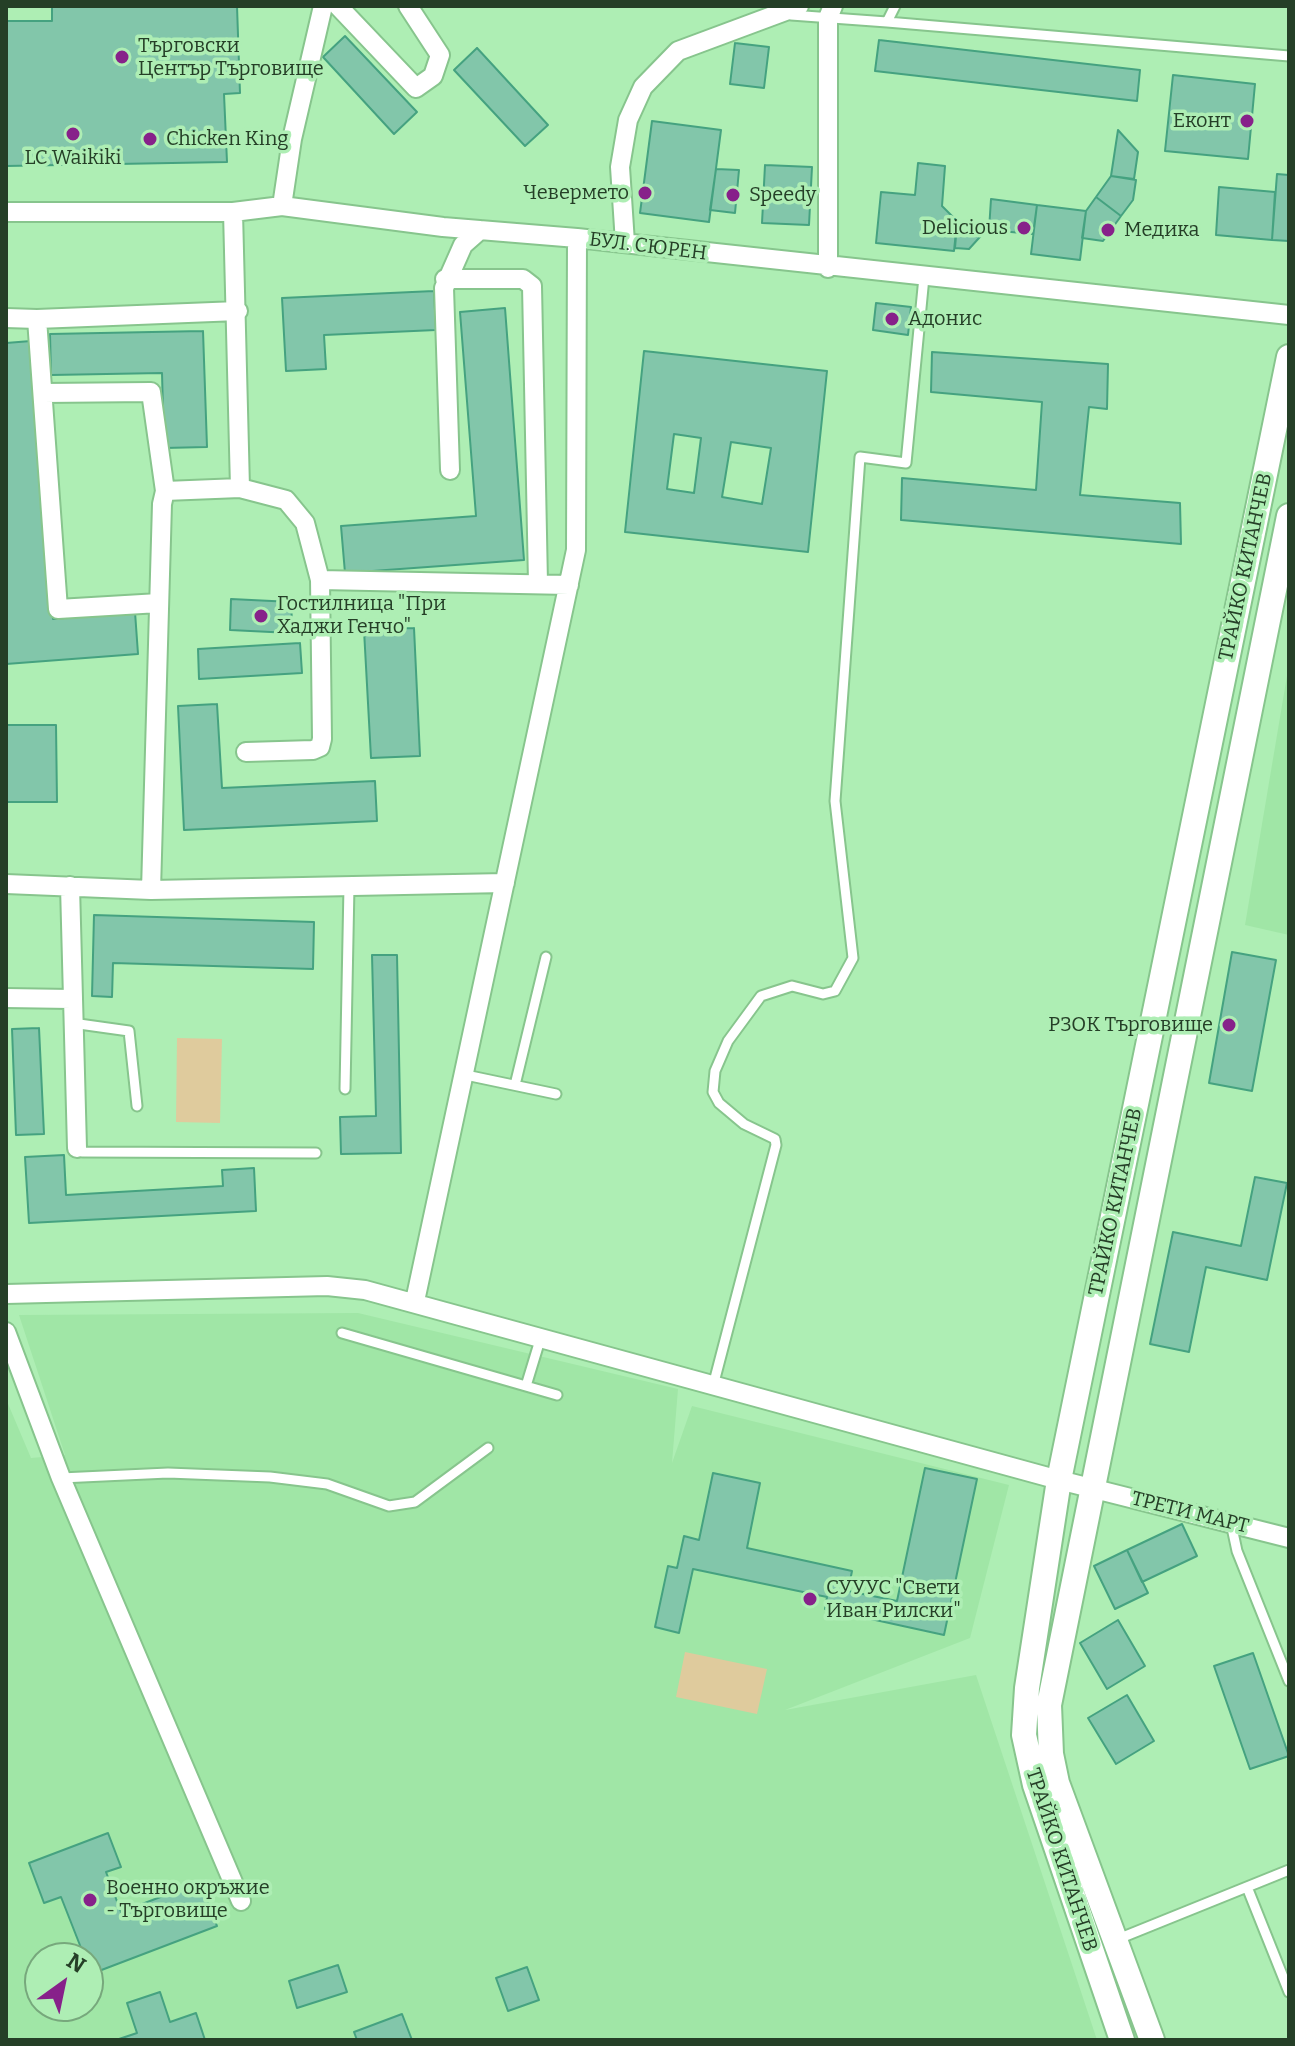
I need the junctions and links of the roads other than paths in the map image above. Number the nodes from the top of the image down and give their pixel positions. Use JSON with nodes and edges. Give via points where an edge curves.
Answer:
{"nodes":[{"id":1,"x":323,"y":6,"type":"edge"},
{"id":2,"x":338,"y":6,"type":"edge"},
{"id":3,"x":408,"y":6,"type":"edge"},
{"id":4,"x":895,"y":6,"type":"edge"},
{"id":5,"x":791,"y":10,"type":"edge"},
{"id":6,"x":831,"y":12,"type":"edge"},
{"id":7,"x":887,"y":22,"type":"junction"},
{"id":8,"x":1289,"y":56,"type":"edge"},
{"id":9,"x":282,"y":206,"type":"junction"},
{"id":10,"x":6,"y":212,"type":"edge"},
{"id":11,"x":233,"y":212,"type":"junction"},
{"id":12,"x":480,"y":230,"type":"junction"},
{"id":13,"x":577,"y":238,"type":"junction"},
{"id":14,"x":625,"y":243,"type":"junction"},
{"id":15,"x":828,"y":268,"type":"junction"},
{"id":16,"x":924,"y":277,"type":"junction"},
{"id":17,"x":445,"y":279,"type":"junction"},
{"id":18,"x":238,"y":311,"type":"junction"},
{"id":19,"x":1289,"y":315,"type":"edge"},
{"id":20,"x":6,"y":318,"type":"edge"},
{"id":21,"x":37,"y":319,"type":"junction"},
{"id":22,"x":1289,"y":357,"type":"edge"},
{"id":23,"x":43,"y":393,"type":"junction"},
{"id":24,"x":450,"y":470,"type":"dead end"},
{"id":25,"x":240,"y":488,"type":"junction"},
{"id":26,"x":165,"y":491,"type":"junction"},
{"id":27,"x":1289,"y":516,"type":"edge"},
{"id":28,"x":320,"y":580,"type":"junction"},
{"id":29,"x":538,"y":583,"type":"junction"},
{"id":30,"x":569,"y":585,"type":"junction"},
{"id":31,"x":159,"y":603,"type":"junction"},
{"id":32,"x":246,"y":752,"type":"dead end"},
{"id":33,"x":505,"y":883,"type":"junction"},
{"id":34,"x":6,"y":884,"type":"edge"},
{"id":35,"x":70,"y":886,"type":"junction"},
{"id":36,"x":349,"y":886,"type":"junction"},
{"id":37,"x":151,"y":890,"type":"junction"},
{"id":38,"x":546,"y":957,"type":"dead end"},
{"id":39,"x":6,"y":998,"type":"edge"},
{"id":40,"x":71,"y":999,"type":"junction"},
{"id":41,"x":72,"y":1023,"type":"junction"},
{"id":42,"x":461,"y":1074,"type":"junction"},
{"id":43,"x":515,"y":1085,"type":"junction"},
{"id":44,"x":345,"y":1089,"type":"dead end"},
{"id":45,"x":556,"y":1094,"type":"dead end"},
{"id":46,"x":137,"y":1106,"type":"dead end"},
{"id":47,"x":77,"y":1148,"type":"joint"},
{"id":48,"x":316,"y":1153,"type":"dead end"},
{"id":49,"x":6,"y":1294,"type":"edge"},
{"id":50,"x":415,"y":1301,"type":"junction"},
{"id":51,"x":6,"y":1332,"type":"edge"},
{"id":52,"x":342,"y":1333,"type":"dead end"},
{"id":53,"x":540,"y":1340,"type":"junction"},
{"id":54,"x":526,"y":1386,"type":"junction"},
{"id":55,"x":713,"y":1386,"type":"junction"},
{"id":56,"x":557,"y":1395,"type":"dead end"},
{"id":57,"x":488,"y":1448,"type":"dead end"},
{"id":58,"x":61,"y":1478,"type":"junction"},
{"id":59,"x":1059,"y":1480,"type":"junction"},
{"id":60,"x":1091,"y":1488,"type":"junction"},
{"id":61,"x":1231,"y":1523,"type":"junction"},
{"id":62,"x":1289,"y":1538,"type":"edge"},
{"id":63,"x":1289,"y":1681,"type":"edge"},
{"id":64,"x":1289,"y":1870,"type":"edge"},
{"id":65,"x":1247,"y":1887,"type":"junction"},
{"id":66,"x":241,"y":1901,"type":"dead end"},
{"id":67,"x":1115,"y":1939,"type":"junction"},
{"id":68,"x":1289,"y":1992,"type":"edge"},
{"id":69,"x":1122,"y":2040,"type":"edge"},
{"id":70,"x":1152,"y":2040,"type":"edge"}],
"edges":[{"from":1,"to":9,"type":"street"},
{"from":2,"to":3,"type":"street","via":[[416,88],[433,76],[440,55]]},
{"from":4,"to":7,"type":"lane"},
{"from":5,"to":6,"type":"lane"},
{"from":5,"to":14,"type":"street","via":[[678,51],[643,87],[628,120],[620,167]]},
{"from":6,"to":7,"type":"lane"},
{"from":6,"to":15,"type":"street"},
{"from":7,"to":8,"type":"lane"},
{"from":9,"to":11,"type":"street","name":"БУЛ. СЮРЕН"},
{"from":9,"to":12,"type":"street","name":"БУЛ. СЮРЕН"},
{"from":10,"to":11,"type":"street","name":"БУЛ. СЮРЕН"},
{"from":11,"to":18,"type":"street"},
{"from":12,"to":13,"type":"street","name":"БУЛ. СЮРЕН"},
{"from":12,"to":17,"type":"street","via":[[463,245]]},
{"from":13,"to":14,"type":"street","name":"БУЛ. СЮРЕН"},
{"from":13,"to":30,"type":"street","via":[[576,550]]},
{"from":14,"to":15,"type":"street","name":"БУЛ. СЮРЕН"},
{"from":15,"to":16,"type":"street","name":"БУЛ. СЮРЕН"},
{"from":16,"to":19,"type":"street","name":"БУЛ. СЮРЕН"},
{"from":16,"to":55,"type":"lane","via":[[906,463],[860,457],[835,801],[853,958],[835,991],[823,994],[792,986],[761,996],[728,1041],[712,1082],[719,1103],[744,1124],[770,1135],[776,1145]]},
{"from":17,"to":24,"type":"street"},
{"from":17,"to":29,"type":"street","via":[[523,279],[532,286]]},
{"from":18,"to":21,"type":"street"},
{"from":18,"to":25,"type":"street"},
{"from":20,"to":21,"type":"street"},
{"from":21,"to":23,"type":"street"},
{"from":22,"to":59,"type":"street","name":"ТРАЙКО КИТАНЧЕВ"},
{"from":23,"to":26,"type":"street","via":[[151,392]]},
{"from":23,"to":31,"type":"street","via":[[58,609]]},
{"from":25,"to":26,"type":"street"},
{"from":25,"to":28,"type":"street","via":[[286,500],[305,523]]},
{"from":26,"to":31,"type":"street"},
{"from":27,"to":60,"type":"street","name":"ТРАЙКО КИТАНЧЕВ"},
{"from":28,"to":29,"type":"street"},
{"from":28,"to":32,"type":"street","via":[[320,747]]},
{"from":29,"to":30,"type":"street"},
{"from":30,"to":33,"type":"street"},
{"from":31,"to":37,"type":"street"},
{"from":33,"to":36,"type":"street"},
{"from":33,"to":42,"type":"street"},
{"from":34,"to":35,"type":"street"},
{"from":35,"to":37,"type":"street"},
{"from":35,"to":40,"type":"street"},
{"from":36,"to":37,"type":"street"},
{"from":36,"to":44,"type":"lane"},
{"from":38,"to":43,"type":"lane"},
{"from":39,"to":40,"type":"street"},
{"from":40,"to":41,"type":"street"},
{"from":41,"to":46,"type":"lane","via":[[129,1031]]},
{"from":41,"to":47,"type":"street"},
{"from":42,"to":43,"type":"lane"},
{"from":42,"to":50,"type":"street"},
{"from":43,"to":45,"type":"lane"},
{"from":47,"to":48,"type":"lane"},
{"from":49,"to":50,"type":"street","name":"ТРЕТИ МАРТ","via":[[327,1286]]},
{"from":50,"to":53,"type":"street","name":"ТРЕТИ МАРТ"},
{"from":51,"to":58,"type":"street"},
{"from":52,"to":54,"type":"lane"},
{"from":53,"to":54,"type":"lane"},
{"from":53,"to":55,"type":"street","name":"ТРЕТИ МАРТ"},
{"from":54,"to":56,"type":"lane"},
{"from":55,"to":59,"type":"street","name":"ТРЕТИ МАРТ"},
{"from":57,"to":58,"type":"lane","via":[[415,1502],[389,1506],[327,1484],[270,1477],[168,1473]]},
{"from":58,"to":66,"type":"street"},
{"from":59,"to":60,"type":"street","name":"ТРЕТИ МАРТ"},
{"from":59,"to":69,"type":"street","name":"ТРАЙКО КИТАНЧЕВ","via":[[1024,1735],[1035,1785]]},
{"from":60,"to":61,"type":"street","name":"ТРЕТИ МАРТ"},
{"from":60,"to":67,"type":"street","name":"ТРАЙКО КИТАНЧЕВ","via":[[1049,1705],[1049,1730],[1057,1783]]},
{"from":61,"to":62,"type":"street","name":"ТРЕТИ МАРТ"},
{"from":61,"to":63,"type":"lane","via":[[1237,1551]]},
{"from":64,"to":65,"type":"lane"},
{"from":65,"to":67,"type":"lane"},
{"from":65,"to":68,"type":"lane"},
{"from":67,"to":70,"type":"street","name":"ТРАЙКО КИТАНЧЕВ"}]}
